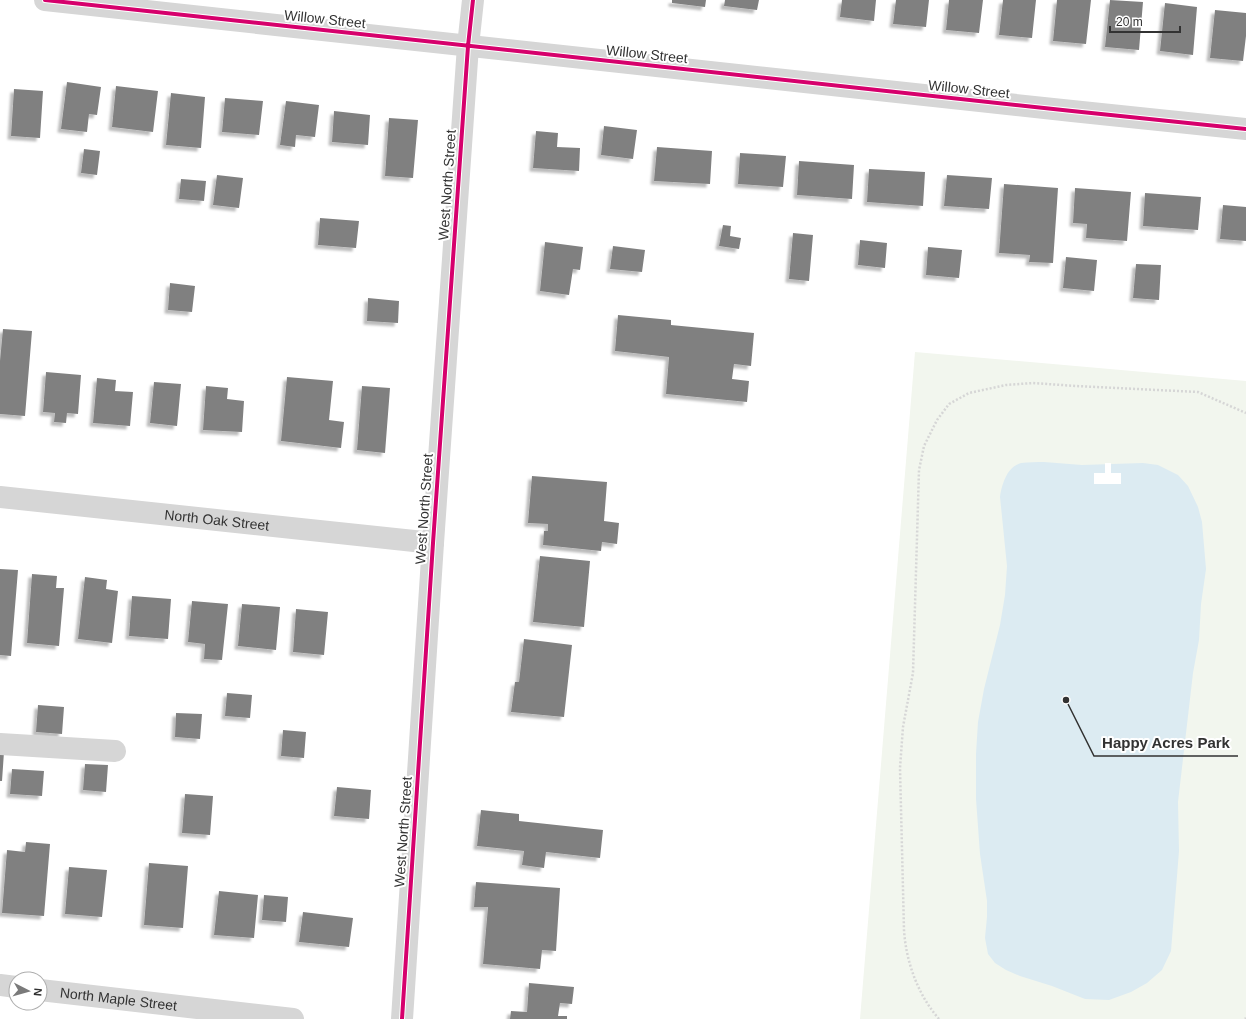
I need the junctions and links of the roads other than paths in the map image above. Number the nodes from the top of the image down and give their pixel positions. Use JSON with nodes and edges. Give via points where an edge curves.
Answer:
{"nodes":[{"id":1,"x":46,"y":0,"type":"edge"},
{"id":2,"x":473,"y":0,"type":"edge"},
{"id":3,"x":468,"y":46,"type":"junction"},
{"id":4,"x":1246,"y":129,"type":"edge"},
{"id":5,"x":0,"y":497,"type":"edge"},
{"id":6,"x":433,"y":543,"type":"junction"},
{"id":7,"x":0,"y":744,"type":"edge"},
{"id":8,"x":115,"y":751,"type":"dead end"},
{"id":9,"x":48,"y":991,"type":"edge"},
{"id":10,"x":293,"y":1019,"type":"edge"},
{"id":11,"x":402,"y":1019,"type":"edge"}],
"edges":[{"from":1,"to":3,"type":"street","name":"Willow Street"},
{"from":2,"to":3,"type":"street","name":"West North Street"},
{"from":3,"to":4,"type":"street","name":"Willow Street"},
{"from":3,"to":6,"type":"street","name":"West North Street"},
{"from":5,"to":6,"type":"street","name":"North Oak Street"},
{"from":6,"to":11,"type":"street","name":"West North Street"},
{"from":7,"to":8,"type":"street"},
{"from":9,"to":10,"type":"street","name":"North Maple Street"}]}
